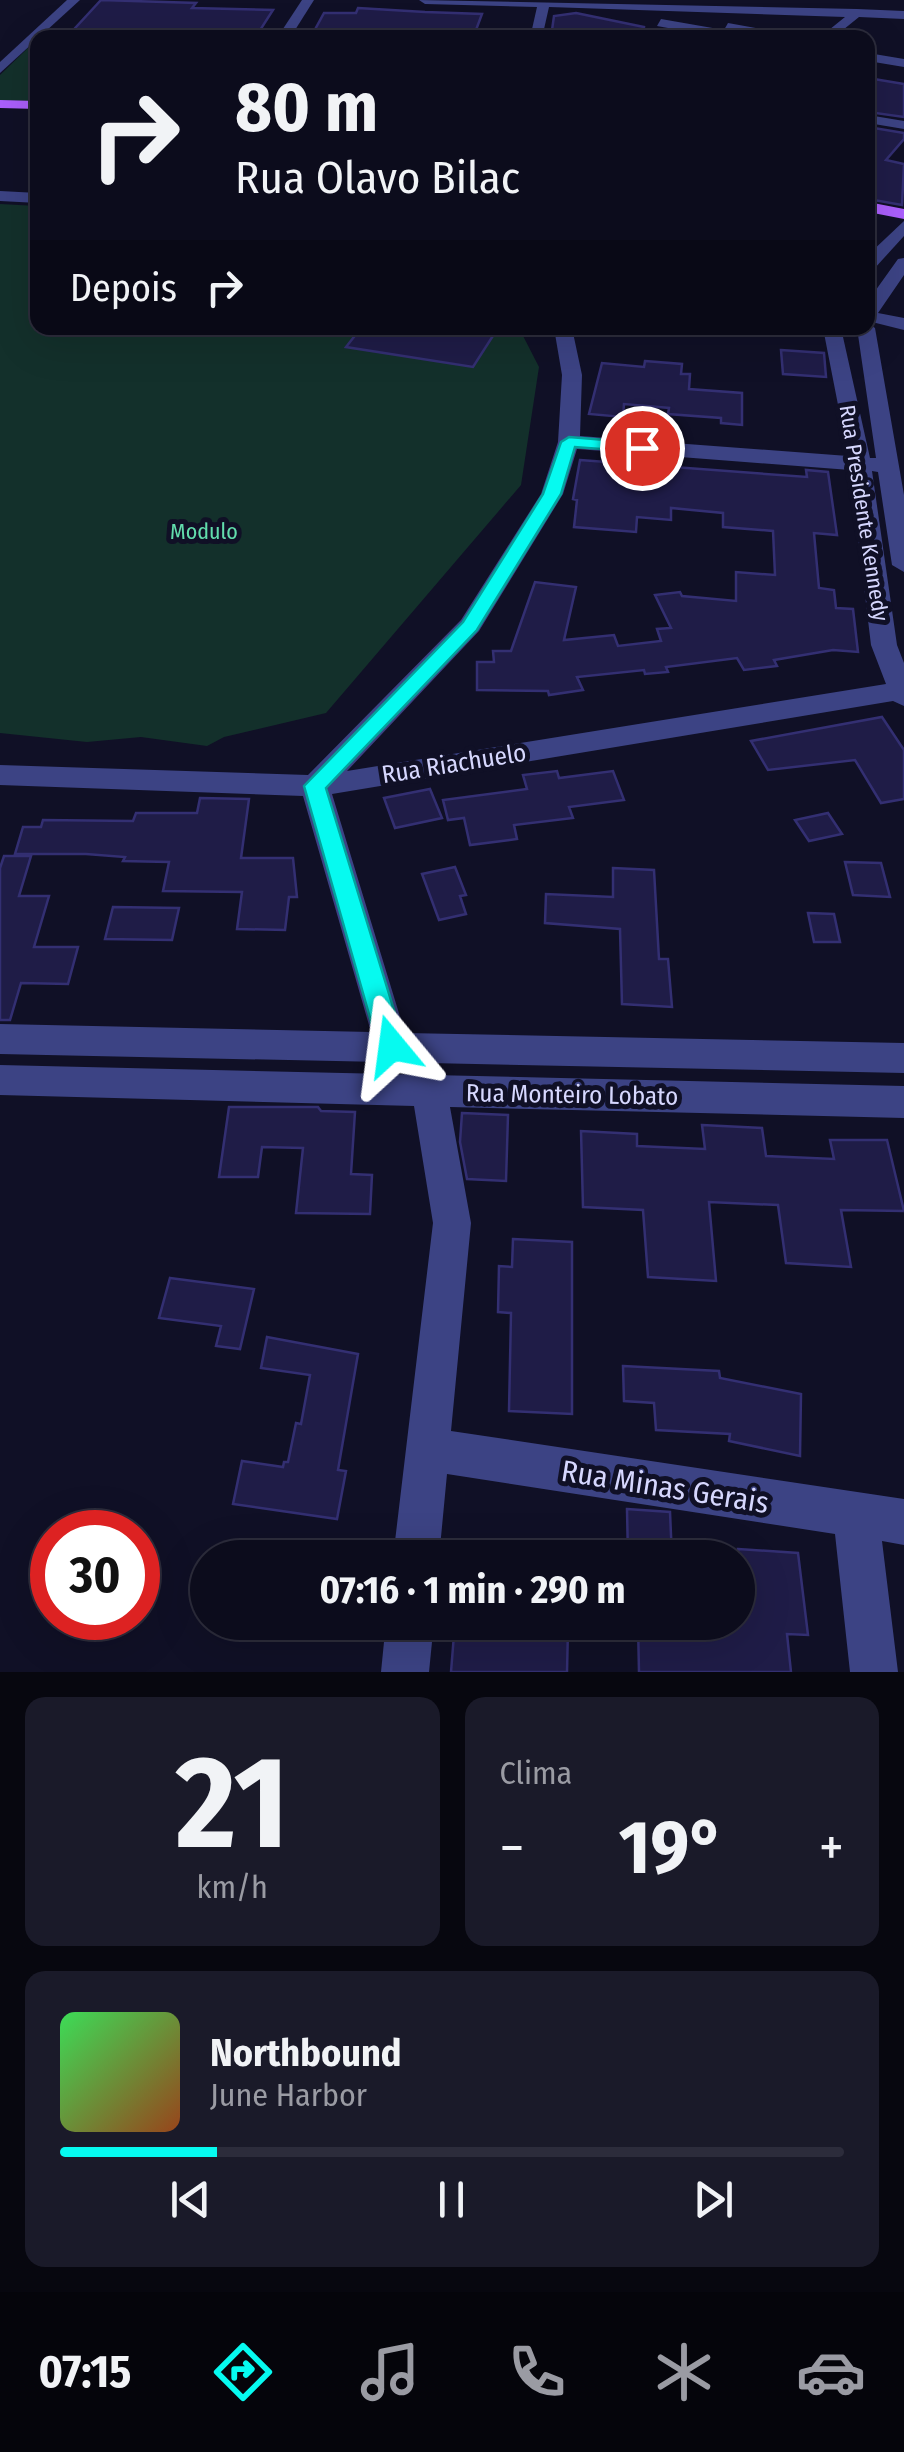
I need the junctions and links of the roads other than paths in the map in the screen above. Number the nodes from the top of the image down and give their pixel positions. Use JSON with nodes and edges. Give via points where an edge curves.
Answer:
{"nodes":[{"id":1,"x":56,"y":0,"type":"edge"},
{"id":2,"x":74,"y":0,"type":"edge"},
{"id":3,"x":290,"y":0,"type":"edge"},
{"id":4,"x":308,"y":0,"type":"edge"},
{"id":5,"x":425,"y":0,"type":"edge"},
{"id":6,"x":546,"y":4,"type":"junction"},
{"id":7,"x":595,"y":6,"type":"junction"},
{"id":8,"x":857,"y":13,"type":"junction"},
{"id":9,"x":904,"y":15,"type":"edge"},
{"id":10,"x":45,"y":30,"type":"edge"},
{"id":11,"x":272,"y":30,"type":"edge"},
{"id":12,"x":288,"y":30,"type":"edge"},
{"id":13,"x":538,"y":30,"type":"edge"},
{"id":14,"x":700,"y":30,"type":"edge"},
{"id":15,"x":740,"y":30,"type":"edge"},
{"id":16,"x":835,"y":30,"type":"edge"},
{"id":17,"x":6,"y":41,"type":"edge"},
{"id":18,"x":30,"y":44,"type":"edge"},
{"id":19,"x":875,"y":55,"type":"edge"},
{"id":20,"x":904,"y":59,"type":"edge"},
{"id":21,"x":0,"y":69,"type":"edge"},
{"id":22,"x":0,"y":104,"type":"edge"},
{"id":23,"x":30,"y":106,"type":"edge"},
{"id":24,"x":875,"y":116,"type":"edge"},
{"id":25,"x":0,"y":119,"type":"edge"},
{"id":26,"x":30,"y":120,"type":"edge"},
{"id":27,"x":904,"y":121,"type":"edge"},
{"id":28,"x":875,"y":192,"type":"edge"},
{"id":29,"x":0,"y":196,"type":"edge"},
{"id":30,"x":30,"y":198,"type":"edge"},
{"id":31,"x":904,"y":198,"type":"edge"},
{"id":32,"x":875,"y":208,"type":"edge"},
{"id":33,"x":904,"y":214,"type":"edge"},
{"id":34,"x":904,"y":226,"type":"edge"},
{"id":35,"x":875,"y":257,"type":"edge"},
{"id":36,"x":904,"y":263,"type":"edge"},
{"id":37,"x":875,"y":300,"type":"edge"},
{"id":38,"x":875,"y":308,"type":"edge"},
{"id":39,"x":904,"y":310,"type":"edge"},
{"id":40,"x":875,"y":311,"type":"edge"},
{"id":41,"x":904,"y":324,"type":"edge"},
{"id":42,"x":564,"y":335,"type":"edge"},
{"id":43,"x":833,"y":335,"type":"edge"},
{"id":44,"x":867,"y":335,"type":"edge"},
{"id":45,"x":569,"y":442,"type":"junction"},
{"id":46,"x":860,"y":464,"type":"junction"},
{"id":47,"x":889,"y":466,"type":"junction"},
{"id":48,"x":904,"y":566,"type":"edge"},
{"id":49,"x":903,"y":693,"type":"edge"},
{"id":50,"x":0,"y":774,"type":"edge"},
{"id":51,"x":315,"y":786,"type":"junction"},
{"id":52,"x":0,"y":1039,"type":"edge"},
{"id":53,"x":392,"y":1046,"type":"junction"},
{"id":54,"x":904,"y":1058,"type":"edge"},
{"id":55,"x":0,"y":1080,"type":"edge"},
{"id":56,"x":430,"y":1092,"type":"junction"},
{"id":57,"x":904,"y":1102,"type":"edge"},
{"id":58,"x":427,"y":1450,"type":"junction"},
{"id":59,"x":856,"y":1517,"type":"junction"},
{"id":60,"x":904,"y":1522,"type":"edge"},
{"id":61,"x":418,"y":1540,"type":"edge"},
{"id":62,"x":408,"y":1640,"type":"edge"},
{"id":63,"x":405,"y":1672,"type":"edge"},
{"id":64,"x":874,"y":1672,"type":"edge"}],
"edges":[{"from":1,"to":17,"type":"street"},
{"from":2,"to":10,"type":"street"},
{"from":3,"to":11,"type":"street"},
{"from":4,"to":12,"type":"street"},
{"from":5,"to":6,"type":"street"},
{"from":6,"to":7,"type":"street"},
{"from":6,"to":13,"type":"street"},
{"from":6,"to":14,"type":"street"},
{"from":7,"to":8,"type":"street"},
{"from":7,"to":15,"type":"street"},
{"from":8,"to":9,"type":"street"},
{"from":8,"to":16,"type":"street"},
{"from":18,"to":21,"type":"street"},
{"from":19,"to":20,"type":"street"},
{"from":22,"to":23,"type":"main road"},
{"from":24,"to":27,"type":"street"},
{"from":25,"to":26,"type":"main road"},
{"from":28,"to":31,"type":"main road"},
{"from":29,"to":30,"type":"street"},
{"from":32,"to":33,"type":"main road"},
{"from":34,"to":35,"type":"street"},
{"from":36,"to":37,"type":"street"},
{"from":38,"to":39,"type":"street"},
{"from":40,"to":41,"type":"street"},
{"from":42,"to":45,"type":"street","via":[[572,376]]},
{"from":43,"to":46,"type":"street","name":"Rua Presidente Kennedy"},
{"from":44,"to":47,"type":"street","name":"Rua Presidente Kennedy"},
{"from":45,"to":46,"type":"street"},
{"from":45,"to":51,"type":"street","via":[[552,494],[470,626]]},
{"from":46,"to":47,"type":"street"},
{"from":46,"to":49,"type":"street","name":"Rua Presidente Kennedy","via":[[884,645]]},
{"from":47,"to":48,"type":"street","name":"Rua Presidente Kennedy"},
{"from":49,"to":51,"type":"street","name":"Rua Riachuelo"},
{"from":50,"to":51,"type":"street","name":"Rua Riachuelo"},
{"from":51,"to":53,"type":"street"},
{"from":52,"to":53,"type":"street","name":"Rua Monteiro Lobato"},
{"from":53,"to":54,"type":"street","name":"Rua Monteiro Lobato"},
{"from":55,"to":56,"type":"street","name":"Rua Monteiro Lobato"},
{"from":56,"to":57,"type":"street","name":"Rua Monteiro Lobato"},
{"from":56,"to":58,"type":"street","via":[[452,1223]]},
{"from":58,"to":59,"type":"street","name":"Rua Minas Gerais"},
{"from":58,"to":61,"type":"street"},
{"from":59,"to":60,"type":"street","name":"Rua Minas Gerais"},
{"from":59,"to":64,"type":"street"},
{"from":62,"to":63,"type":"street"}]}
